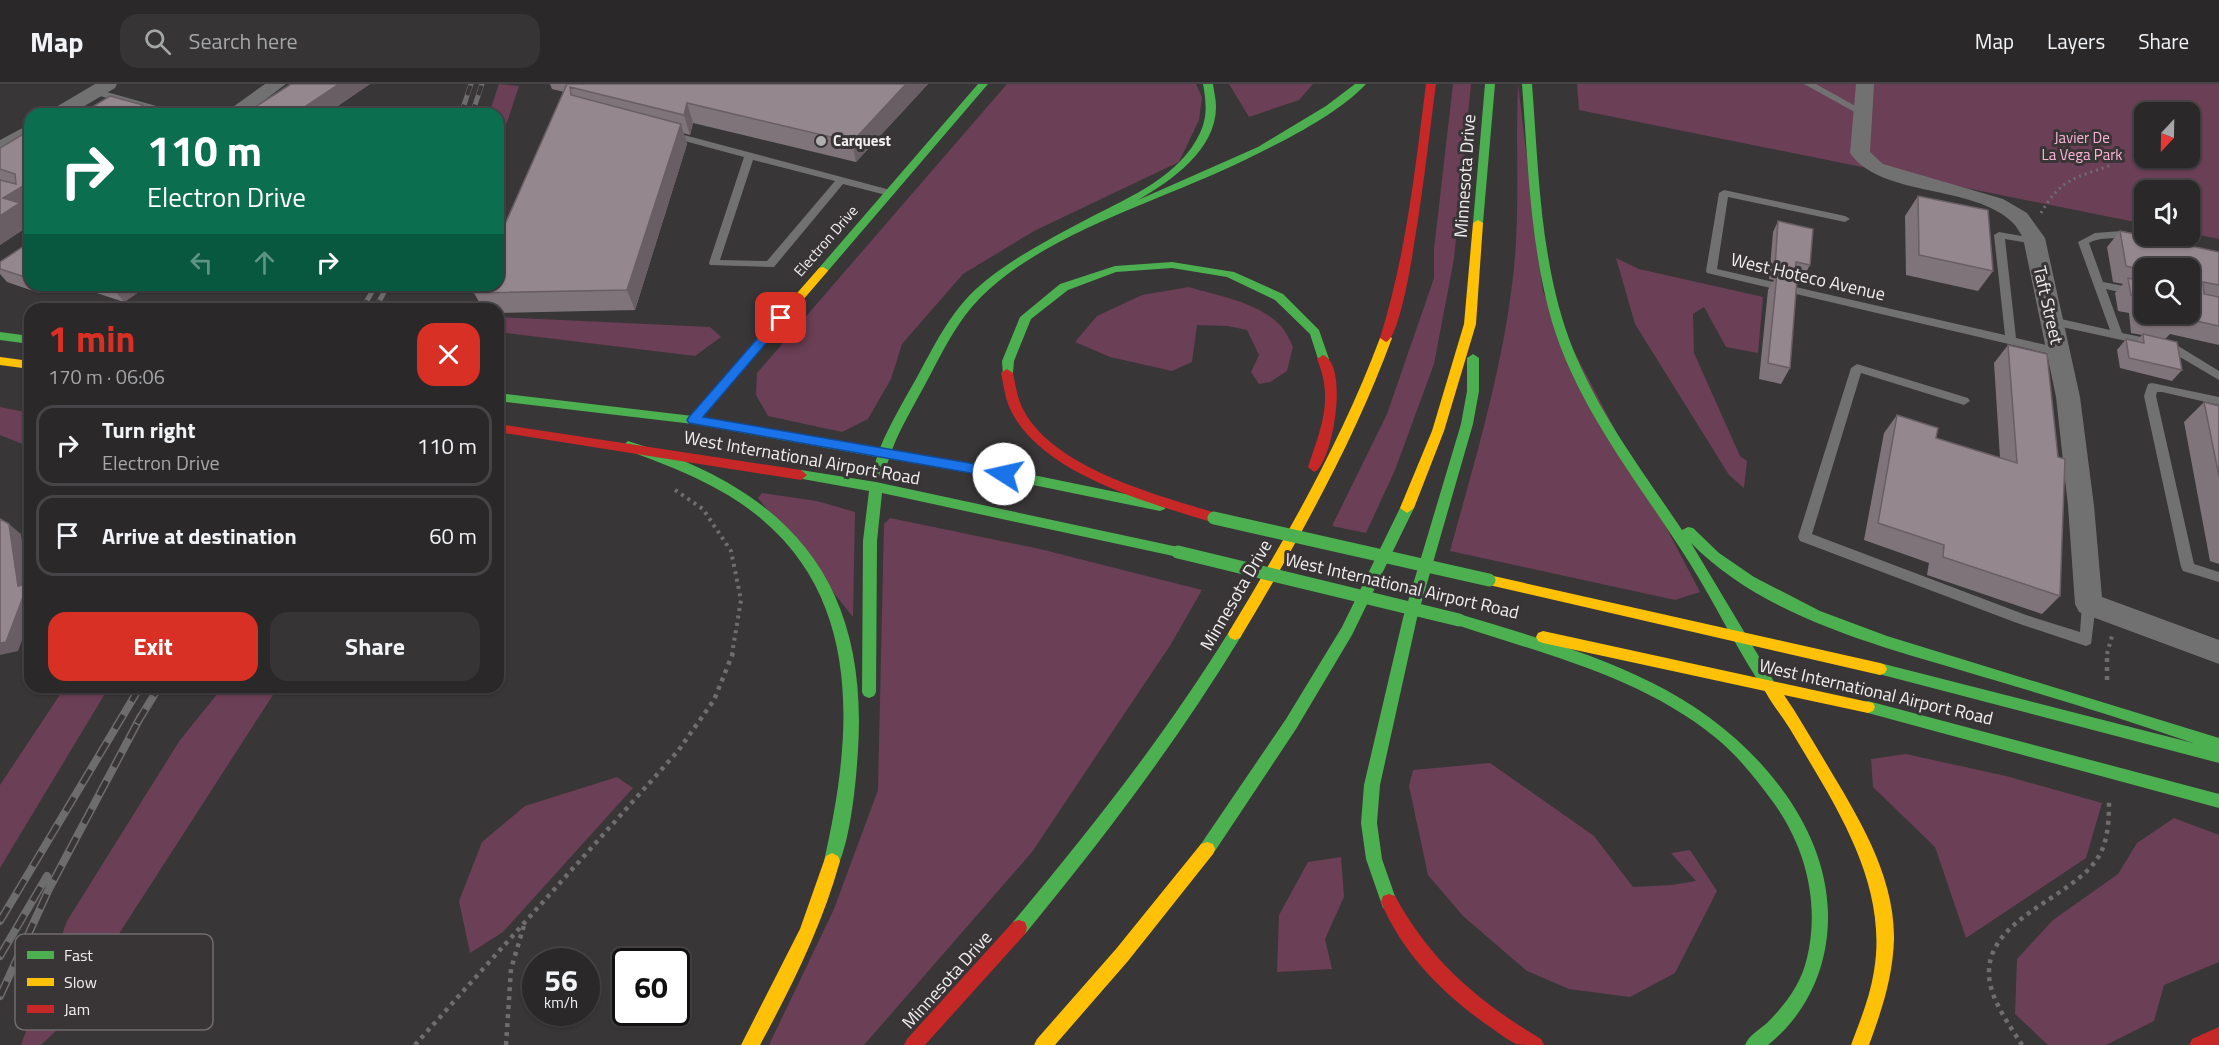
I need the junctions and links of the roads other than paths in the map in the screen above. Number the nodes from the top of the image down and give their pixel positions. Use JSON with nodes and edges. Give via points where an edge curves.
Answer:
{"nodes":[{"id":1,"x":277,"y":84,"type":"edge"},
{"id":2,"x":983,"y":84,"type":"edge"},
{"id":3,"x":1208,"y":84,"type":"edge"},
{"id":4,"x":1361,"y":84,"type":"edge"},
{"id":5,"x":1431,"y":84,"type":"edge"},
{"id":6,"x":1490,"y":84,"type":"edge"},
{"id":7,"x":1527,"y":84,"type":"edge"},
{"id":8,"x":1809,"y":84,"type":"edge"},
{"id":9,"x":1865,"y":84,"type":"edge"},
{"id":10,"x":102,"y":88,"type":"edge"},
{"id":11,"x":68,"y":108,"type":"edge"},
{"id":12,"x":156,"y":108,"type":"edge"},
{"id":13,"x":242,"y":108,"type":"edge"},
{"id":14,"x":1863,"y":113,"type":"junction"},
{"id":15,"x":660,"y":131,"type":"edge"},
{"id":16,"x":24,"y":136,"type":"edge"},
{"id":17,"x":0,"y":148,"type":"edge"},
{"id":18,"x":750,"y":155,"type":"junction"},
{"id":19,"x":841,"y":180,"type":"junction"},
{"id":20,"x":890,"y":193,"type":"junction"},
{"id":21,"x":1845,"y":219,"type":"dead end"},
{"id":22,"x":1078,"y":229,"type":"junction"},
{"id":23,"x":2134,"y":236,"type":"edge"},
{"id":24,"x":2034,"y":242,"type":"junction"},
{"id":25,"x":2098,"y":284,"type":"junction"},
{"id":26,"x":2134,"y":292,"type":"edge"},
{"id":27,"x":2052,"y":321,"type":"junction"},
{"id":28,"x":1470,"y":324,"type":"junction"},
{"id":29,"x":0,"y":336,"type":"edge"},
{"id":30,"x":2118,"y":336,"type":"junction"},
{"id":31,"x":24,"y":339,"type":"edge"},
{"id":32,"x":2011,"y":341,"type":"junction"},
{"id":33,"x":2059,"y":352,"type":"junction"},
{"id":34,"x":0,"y":361,"type":"edge"},
{"id":35,"x":24,"y":364,"type":"edge"},
{"id":36,"x":2219,"y":376,"type":"edge"},
{"id":37,"x":504,"y":398,"type":"edge"},
{"id":38,"x":1964,"y":400,"type":"dead end"},
{"id":39,"x":2219,"y":401,"type":"edge"},
{"id":40,"x":693,"y":420,"type":"junction"},
{"id":41,"x":504,"y":429,"type":"edge"},
{"id":42,"x":676,"y":432,"type":"dead end"},
{"id":43,"x":662,"y":439,"type":"dead end"},
{"id":44,"x":628,"y":446,"type":"junction"},
{"id":45,"x":883,"y":452,"type":"junction"},
{"id":46,"x":1645,"y":482,"type":"junction"},
{"id":47,"x":876,"y":487,"type":"junction"},
{"id":48,"x":1214,"y":518,"type":"junction"},
{"id":49,"x":1298,"y":525,"type":"junction"},
{"id":50,"x":2219,"y":577,"type":"edge"},
{"id":51,"x":2089,"y":604,"type":"junction"},
{"id":52,"x":1460,"y":620,"type":"junction"},
{"id":53,"x":1735,"y":633,"type":"junction"},
{"id":54,"x":2219,"y":652,"type":"edge"},
{"id":55,"x":1768,"y":685,"type":"junction"},
{"id":56,"x":868,"y":701,"type":"dead end"},
{"id":57,"x":866,"y":723,"type":"dead end"},
{"id":58,"x":2219,"y":745,"type":"edge"},
{"id":59,"x":2219,"y":756,"type":"edge"},
{"id":60,"x":2219,"y":801,"type":"edge"},
{"id":61,"x":836,"y":844,"type":"junction"},
{"id":62,"x":2219,"y":1036,"type":"edge"},
{"id":63,"x":750,"y":1045,"type":"edge"},
{"id":64,"x":913,"y":1045,"type":"edge"},
{"id":65,"x":1043,"y":1045,"type":"edge"},
{"id":66,"x":1535,"y":1045,"type":"edge"},
{"id":67,"x":1754,"y":1045,"type":"edge"},
{"id":68,"x":1860,"y":1045,"type":"edge"},
{"id":69,"x":2198,"y":1045,"type":"edge"}],
"edges":[{"from":1,"to":13,"type":"street"},
{"from":2,"to":20,"type":"main road","name":"Electron Drive"},
{"from":3,"to":22,"type":"main road","via":[[1212,112],[1191,156],[1166,177]]},
{"from":4,"to":22,"type":"main road","via":[[1328,112],[1295,132]]},
{"from":5,"to":49,"type":"main road","name":"Minnesota Drive","via":[[1409,240],[1388,332],[1349,428]]},
{"from":6,"to":28,"type":"main road","name":"Minnesota Drive"},
{"from":7,"to":46,"type":"main road","via":[[1542,235],[1554,309],[1595,405]]},
{"from":8,"to":14,"type":"lane"},
{"from":9,"to":14,"type":"street","name":"Taft Street"},
{"from":10,"to":11,"type":"street"},
{"from":10,"to":12,"type":"lane"},
{"from":14,"to":24,"type":"street","name":"Taft Street","via":[[1860,153],[1876,168],[1996,203],[2020,218]]},
{"from":15,"to":18,"type":"lane"},
{"from":16,"to":17,"type":"street"},
{"from":18,"to":19,"type":"lane"},
{"from":18,"to":19,"type":"lane","via":[[714,263],[770,265]]},
{"from":19,"to":20,"type":"lane"},
{"from":20,"to":40,"type":"main road","name":"Electron Drive"},
{"from":21,"to":32,"type":"lane","name":"West Hoteco Avenue","via":[[1724,193],[1712,271]]},
{"from":22,"to":45,"type":"main road","via":[[1005,271],[978,292],[942,341]]},
{"from":23,"to":25,"type":"lane","via":[[2093,235],[2083,242]]},
{"from":24,"to":27,"type":"street","name":"Taft Street"},
{"from":24,"to":32,"type":"lane","via":[[1999,235]]},
{"from":25,"to":26,"type":"lane"},
{"from":25,"to":30,"type":"lane"},
{"from":27,"to":30,"type":"lane"},
{"from":27,"to":33,"type":"street","name":"Taft Street"},
{"from":28,"to":65,"type":"main road","name":"Minnesota Drive","via":[[1417,487],[1347,631],[1292,724],[1209,846],[1122,955]]},
{"from":28,"to":66,"type":"main road","via":[[1474,364],[1470,410],[1398,662],[1372,785],[1369,825],[1378,879],[1394,915],[1417,950],[1442,980],[1477,1010]]},
{"from":29,"to":31,"type":"main road"},
{"from":30,"to":36,"type":"lane","via":[[2171,347]]},
{"from":32,"to":33,"type":"lane","name":"West Hoteco Avenue"},
{"from":33,"to":51,"type":"street","name":"Taft Street","via":[[2081,506]]},
{"from":34,"to":35,"type":"main road"},
{"from":37,"to":40,"type":"main road","name":"West International Airport Road"},
{"from":38,"to":51,"type":"lane","name":"Taft Street","via":[[1857,368],[1805,537],[2086,640]]},
{"from":39,"to":50,"type":"lane","via":[[2152,387],[2150,396],[2188,567]]},
{"from":40,"to":42,"type":"main road","name":"Electron Drive"},
{"from":40,"to":45,"type":"main road","name":"West International Airport Road"},
{"from":41,"to":44,"type":"main road","name":"West International Airport Road"},
{"from":43,"to":44,"type":"main road"},
{"from":44,"to":47,"type":"main road","name":"West International Airport Road"},
{"from":44,"to":61,"type":"main road","via":[[666,459],[739,497],[788,536],[818,577],[842,630],[850,666],[849,768]]},
{"from":45,"to":47,"type":"main road"},
{"from":45,"to":48,"type":"main road","name":"West International Airport Road"},
{"from":46,"to":53,"type":"main road","via":[[1697,562]]},
{"from":46,"to":58,"type":"main road","via":[[1691,536],[1715,556],[1746,579],[1800,608],[1938,659]]},
{"from":47,"to":52,"type":"main road","name":"West International Airport Road","bridge":true,"via":[[1178,552]]},
{"from":47,"to":56,"type":"main road","via":[[870,541]]},
{"from":48,"to":49,"type":"main road","via":[[1089,471],[1035,436],[1018,414],[1006,372],[1009,351],[1030,313],[1049,297],[1099,273],[1151,263],[1232,274],[1291,305],[1319,339],[1331,383],[1325,429]]},
{"from":48,"to":53,"type":"main road","name":"West International Airport Road","bridge":true},
{"from":49,"to":64,"type":"main road","name":"Minnesota Drive","via":[[1229,645],[1163,744],[1042,900]]},
{"from":51,"to":54,"type":"street"},
{"from":52,"to":55,"type":"main road","name":"West International Airport Road"},
{"from":52,"to":67,"type":"main road","via":[[1646,684],[1733,740],[1770,778],[1806,844],[1817,879],[1819,949],[1795,1010]]},
{"from":53,"to":55,"type":"main road"},
{"from":53,"to":59,"type":"main road","name":"West International Airport Road"},
{"from":55,"to":60,"type":"main road","name":"West International Airport Road","via":[[1991,738]]},
{"from":55,"to":68,"type":"main road","via":[[1787,709],[1864,843],[1884,906],[1883,977],[1875,1013]]},
{"from":57,"to":61,"type":"main road","via":[[863,768],[854,808]]},
{"from":61,"to":63,"type":"main road","via":[[826,884],[793,968]]},
{"from":62,"to":69,"type":"main road"}]}
